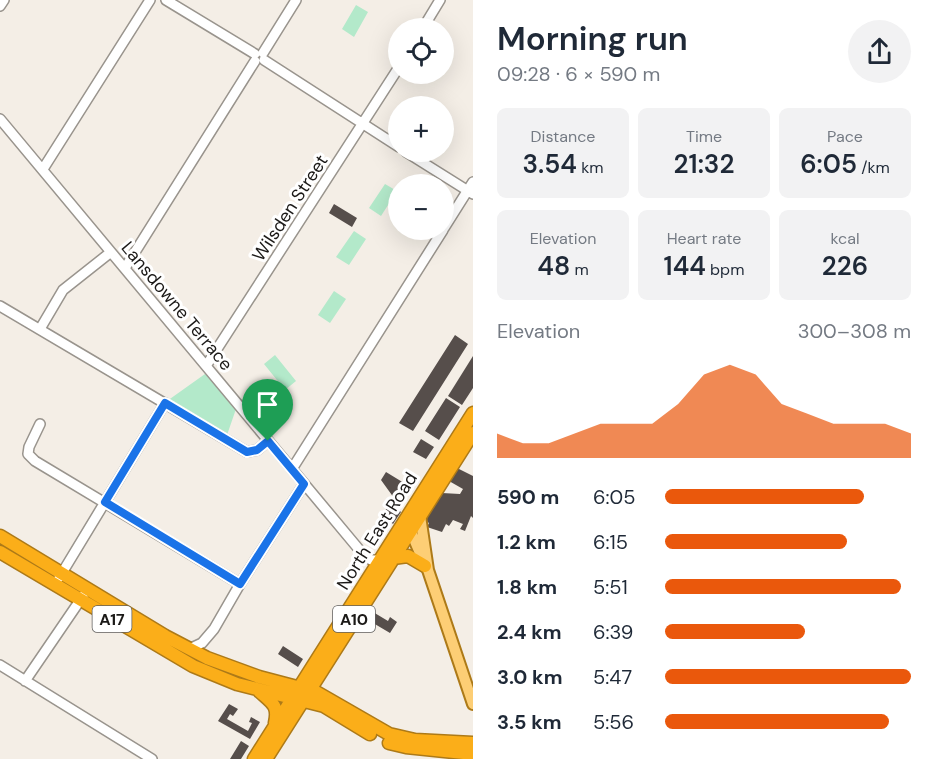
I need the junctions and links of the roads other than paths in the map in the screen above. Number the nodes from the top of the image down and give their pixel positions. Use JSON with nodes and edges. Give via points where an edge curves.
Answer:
{"nodes":[{"id":1,"x":4,"y":0,"type":"edge"},
{"id":2,"x":150,"y":0,"type":"edge"},
{"id":3,"x":166,"y":0,"type":"edge"},
{"id":4,"x":296,"y":0,"type":"edge"},
{"id":5,"x":440,"y":0,"type":"edge"},
{"id":6,"x":0,"y":6,"type":"edge"},
{"id":7,"x":429,"y":18,"type":"edge"},
{"id":8,"x":259,"y":57,"type":"junction"},
{"id":9,"x":388,"y":84,"type":"edge"},
{"id":10,"x":0,"y":119,"type":"edge"},
{"id":11,"x":363,"y":125,"type":"junction"},
{"id":12,"x":388,"y":140,"type":"edge"},
{"id":13,"x":424,"y":162,"type":"edge"},
{"id":14,"x":43,"y":169,"type":"junction"},
{"id":15,"x":471,"y":189,"type":"edge"},
{"id":16,"x":454,"y":214,"type":"edge"},
{"id":17,"x":437,"y":240,"type":"edge"},
{"id":18,"x":111,"y":252,"type":"junction"},
{"id":19,"x":125,"y":268,"type":"junction"},
{"id":20,"x":0,"y":306,"type":"edge"},
{"id":21,"x":40,"y":329,"type":"junction"},
{"id":22,"x":206,"y":366,"type":"junction"},
{"id":23,"x":165,"y":403,"type":"junction"},
{"id":24,"x":473,"y":412,"type":"edge"},
{"id":25,"x":40,"y":424,"type":"dead end"},
{"id":26,"x":473,"y":433,"type":"edge"},
{"id":27,"x":268,"y":441,"type":"junction"},
{"id":28,"x":292,"y":469,"type":"junction"},
{"id":29,"x":304,"y":484,"type":"junction"},
{"id":30,"x":105,"y":502,"type":"junction"},
{"id":31,"x":415,"y":515,"type":"junction"},
{"id":32,"x":411,"y":532,"type":"junction"},
{"id":33,"x":0,"y":536,"type":"edge"},
{"id":34,"x":0,"y":552,"type":"edge"},
{"id":35,"x":393,"y":558,"type":"junction"},
{"id":36,"x":380,"y":560,"type":"junction"},
{"id":37,"x":427,"y":568,"type":"junction"},
{"id":38,"x":62,"y":573,"type":"junction"},
{"id":39,"x":240,"y":584,"type":"junction"},
{"id":40,"x":54,"y":585,"type":"junction"},
{"id":41,"x":88,"y":589,"type":"junction"},
{"id":42,"x":80,"y":600,"type":"junction"},
{"id":43,"x":189,"y":650,"type":"junction"},
{"id":44,"x":0,"y":665,"type":"edge"},
{"id":45,"x":25,"y":681,"type":"junction"},
{"id":46,"x":257,"y":690,"type":"junction"},
{"id":47,"x":301,"y":694,"type":"junction"},
{"id":48,"x":473,"y":704,"type":"edge"},
{"id":49,"x":273,"y":730,"type":"junction"},
{"id":50,"x":473,"y":735,"type":"edge"},
{"id":51,"x":456,"y":741,"type":"junction"},
{"id":52,"x":473,"y":742,"type":"edge"},
{"id":53,"x":473,"y":754,"type":"edge"},
{"id":54,"x":152,"y":759,"type":"edge"},
{"id":55,"x":254,"y":759,"type":"edge"},
{"id":56,"x":266,"y":759,"type":"edge"}],
"edges":[{"from":1,"to":6,"type":"street"},
{"from":2,"to":14,"type":"street"},
{"from":3,"to":8,"type":"street"},
{"from":4,"to":8,"type":"street"},
{"from":5,"to":7,"type":"street"},
{"from":8,"to":11,"type":"street"},
{"from":8,"to":19,"type":"street"},
{"from":9,"to":11,"type":"street","name":"Wilsden Street"},
{"from":10,"to":14,"type":"street","name":"Lansdowne Terrace"},
{"from":11,"to":12,"type":"street"},
{"from":11,"to":22,"type":"street","name":"Wilsden Street"},
{"from":13,"to":15,"type":"street"},
{"from":14,"to":18,"type":"street","name":"Lansdowne Terrace"},
{"from":15,"to":16,"type":"street"},
{"from":17,"to":28,"type":"street"},
{"from":18,"to":19,"type":"street","name":"Lansdowne Terrace"},
{"from":18,"to":21,"type":"street","via":[[63,290]]},
{"from":19,"to":22,"type":"street","name":"Lansdowne Terrace"},
{"from":20,"to":21,"type":"street"},
{"from":21,"to":23,"type":"street"},
{"from":22,"to":27,"type":"street","name":"Lansdowne Terrace"},
{"from":23,"to":27,"type":"street","via":[[247,452]]},
{"from":23,"to":30,"type":"street"},
{"from":24,"to":31,"type":"highway","name":"North East Road","number":"A10"},
{"from":25,"to":30,"type":"street","via":[[28,454]]},
{"from":26,"to":31,"type":"highway","name":"North East Road","number":"A10"},
{"from":27,"to":28,"type":"street","name":"Lansdowne Terrace"},
{"from":28,"to":29,"type":"street","name":"Lansdowne Terrace"},
{"from":29,"to":36,"type":"street","name":"Lansdowne Terrace","via":[[366,557]]},
{"from":29,"to":39,"type":"street"},
{"from":30,"to":38,"type":"street"},
{"from":30,"to":39,"type":"street"},
{"from":31,"to":32,"type":"highway"},
{"from":31,"to":36,"type":"highway","name":"North East Road","number":"A10"},
{"from":31,"to":37,"type":"main road","via":[[426,547]]},
{"from":32,"to":35,"type":"highway","name":"North East Road","number":"A10"},
{"from":32,"to":37,"type":"main road"},
{"from":33,"to":38,"type":"highway","number":"A17"},
{"from":34,"to":40,"type":"highway","number":"A17"},
{"from":35,"to":37,"type":"highway","via":[[408,556]]},
{"from":35,"to":47,"type":"highway","name":"North East Road","number":"A10"},
{"from":36,"to":47,"type":"highway","name":"North East Road","number":"A10"},
{"from":37,"to":48,"type":"main road"},
{"from":38,"to":40,"type":"street"},
{"from":38,"to":41,"type":"highway","number":"A17"},
{"from":39,"to":43,"type":"street","via":[[214,629],[202,643]]},
{"from":40,"to":42,"type":"highway","number":"A17"},
{"from":41,"to":42,"type":"street"},
{"from":41,"to":43,"type":"highway","number":"A17"},
{"from":42,"to":45,"type":"street"},
{"from":42,"to":46,"type":"highway","number":"A17","via":[[194,666]]},
{"from":43,"to":47,"type":"highway","number":"A17"},
{"from":44,"to":45,"type":"street"},
{"from":45,"to":54,"type":"street"},
{"from":46,"to":47,"type":"highway","number":"A17"},
{"from":46,"to":49,"type":"highway","via":[[277,710]]},
{"from":47,"to":49,"type":"highway","name":"North East Road","number":"A10"},
{"from":47,"to":51,"type":"highway","number":"A17","via":[[328,698],[389,735]]},
{"from":47,"to":53,"type":"highway","number":"A17","via":[[390,743]]},
{"from":47,"to":56,"type":"highway","name":"North East Road","number":"A10"},
{"from":49,"to":55,"type":"highway","name":"North East Road","number":"A10"},
{"from":50,"to":51,"type":"highway"},
{"from":51,"to":52,"type":"highway","number":"A17"}]}
